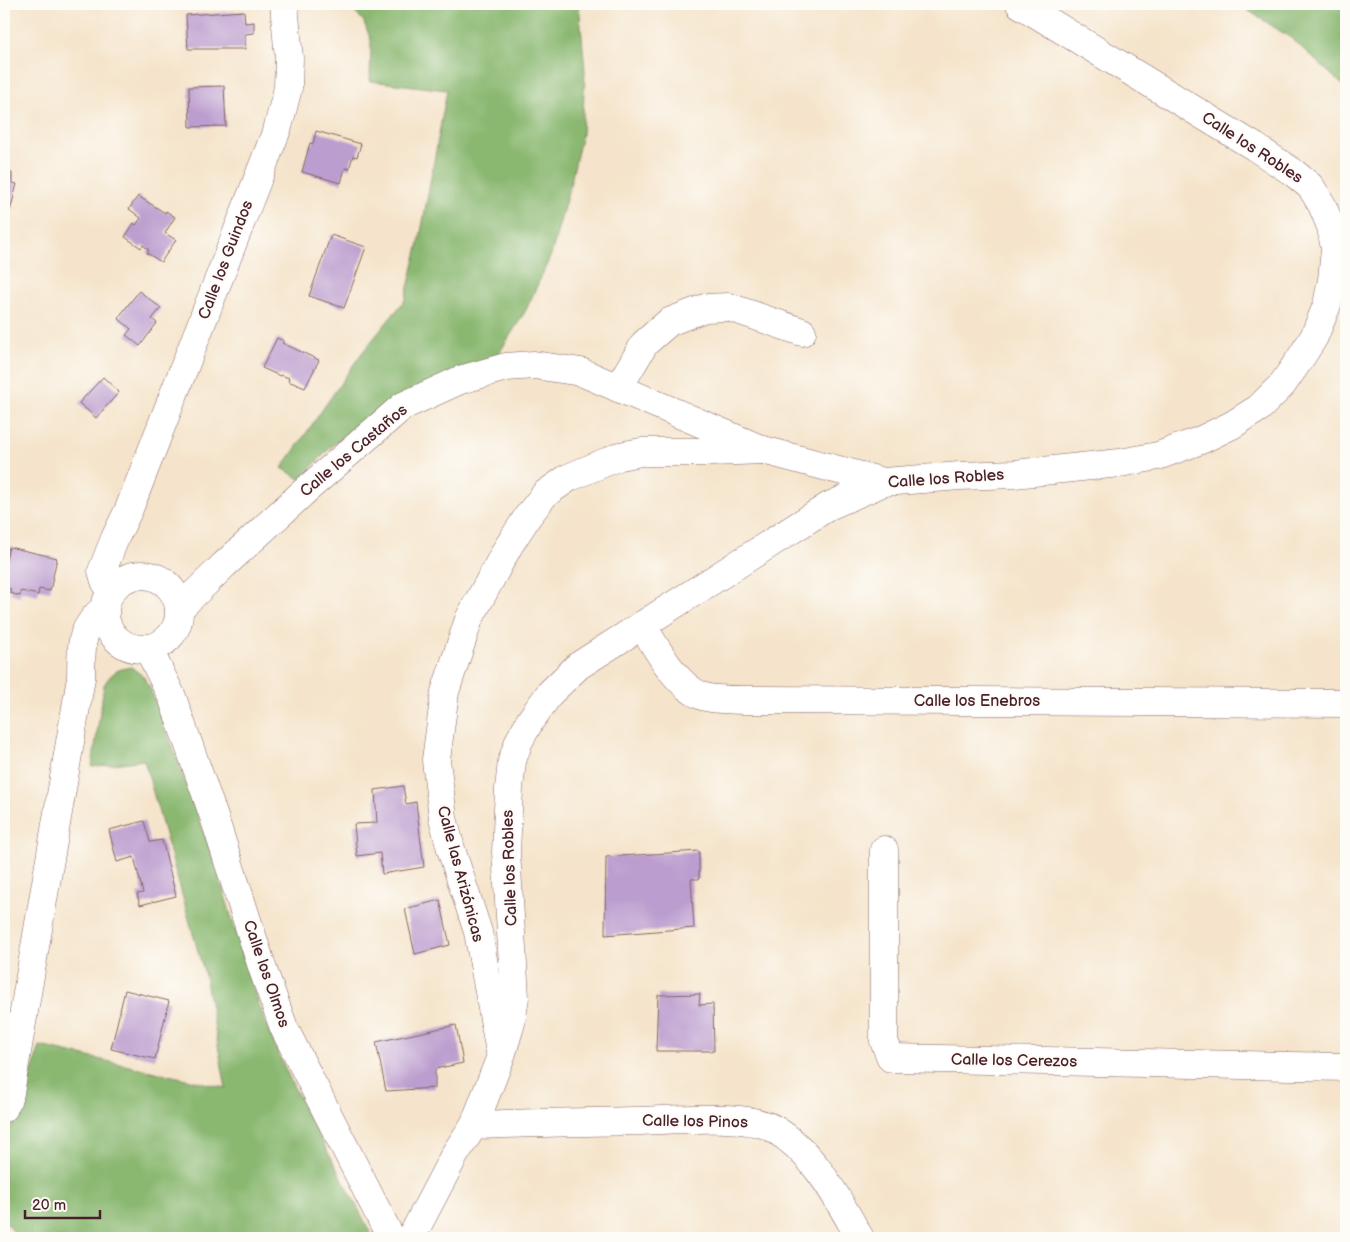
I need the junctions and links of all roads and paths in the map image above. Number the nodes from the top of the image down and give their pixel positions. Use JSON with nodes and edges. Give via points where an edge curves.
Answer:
{"nodes":[{"id":1,"x":284,"y":4,"type":"edge"},
{"id":2,"x":1020,"y":4,"type":"edge"},
{"id":3,"x":802,"y":332,"type":"dead end"},
{"id":4,"x":618,"y":388,"type":"junction"},
{"id":5,"x":763,"y":450,"type":"junction"},
{"id":6,"x":884,"y":482,"type":"junction"},
{"id":7,"x":129,"y":509,"type":"junction"},
{"id":8,"x":144,"y":575,"type":"junction"},
{"id":9,"x":106,"y":590,"type":"junction"},
{"id":10,"x":175,"y":608,"type":"junction"},
{"id":11,"x":642,"y":625,"type":"junction"},
{"id":12,"x":86,"y":628,"type":"junction"},
{"id":13,"x":137,"y":646,"type":"junction"},
{"id":14,"x":81,"y":678,"type":"junction"},
{"id":15,"x":172,"y":697,"type":"junction"},
{"id":16,"x":1346,"y":702,"type":"edge"},
{"id":17,"x":884,"y":850,"type":"dead end"},
{"id":18,"x":501,"y":1056,"type":"junction"},
{"id":19,"x":1346,"y":1067,"type":"edge"},
{"id":20,"x":4,"y":1108,"type":"edge"},
{"id":21,"x":474,"y":1125,"type":"junction"},
{"id":22,"x":391,"y":1238,"type":"edge"},
{"id":23,"x":411,"y":1238,"type":"edge"},
{"id":24,"x":860,"y":1238,"type":"edge"}],
"edges":[{"from":1,"to":7,"type":"street","name":"Calle los Guindos","via":[[288,88],[278,127]]},
{"from":2,"to":6,"type":"street","name":"Calle los Robles","via":[[1255,147],[1311,187],[1331,227],[1335,249],[1327,305],[1314,337],[1282,386],[1259,408],[1201,440],[1158,456],[1120,463]]},
{"from":3,"to":4,"type":"street","via":[[729,308],[705,308],[668,322],[645,343]]},
{"from":4,"to":5,"type":"street","name":"Calle los Castaños"},
{"from":4,"to":10,"type":"street","name":"Calle los Castaños","via":[[581,372],[534,365],[506,366],[460,380],[403,406],[224,565],[190,581]]},
{"from":5,"to":6,"type":"street","name":"Calle los Castaños"},
{"from":5,"to":18,"type":"street","name":"Calle las Arizónicas","via":[[642,452],[620,456],[568,478],[545,494],[528,516],[469,619],[445,692],[436,760],[451,850],[478,932]]},
{"from":6,"to":11,"type":"street","name":"Calle los Robles","via":[[829,506]]},
{"from":7,"to":8,"type":"street","name":"Calle los Guindos","via":[[128,541],[131,554]]},
{"from":7,"to":9,"type":"street","name":"Calle los Guindos","via":[[116,538]]},
{"from":8,"to":9,"type":"street","via":[[131,576]]},
{"from":8,"to":10,"type":"street","via":[[158,578]]},
{"from":9,"to":12,"type":"street","via":[[96,615]]},
{"from":9,"to":12,"type":"street","via":[[93,592]]},
{"from":9,"to":13,"type":"street","via":[[106,622],[114,636]]},
{"from":10,"to":13,"type":"street","via":[[169,637],[160,644]]},
{"from":10,"to":15,"type":"street","name":"Calle los Olmos"},
{"from":11,"to":16,"type":"street","name":"Calle los Enebros","via":[[667,664],[684,684],[702,696],[767,700]]},
{"from":11,"to":18,"type":"street","name":"Calle los Robles","via":[[578,666],[561,682],[530,721],[512,761],[506,852],[515,997]]},
{"from":12,"to":14,"type":"street"},
{"from":13,"to":14,"type":"street","via":[[110,649]]},
{"from":13,"to":15,"type":"street","name":"Calle los Olmos"},
{"from":14,"to":20,"type":"street","via":[[10,1093]]},
{"from":15,"to":22,"type":"street","name":"Calle los Olmos","via":[[284,1028]]},
{"from":17,"to":19,"type":"street","name":"Calle los Cerezos","via":[[884,1041],[891,1058]]},
{"from":18,"to":21,"type":"street","name":"Calle los Robles"},
{"from":21,"to":23,"type":"street","name":"Calle los Robles"},
{"from":21,"to":24,"type":"street","name":"Calle los Pinos","via":[[746,1120],[772,1128],[813,1162]]}]}
